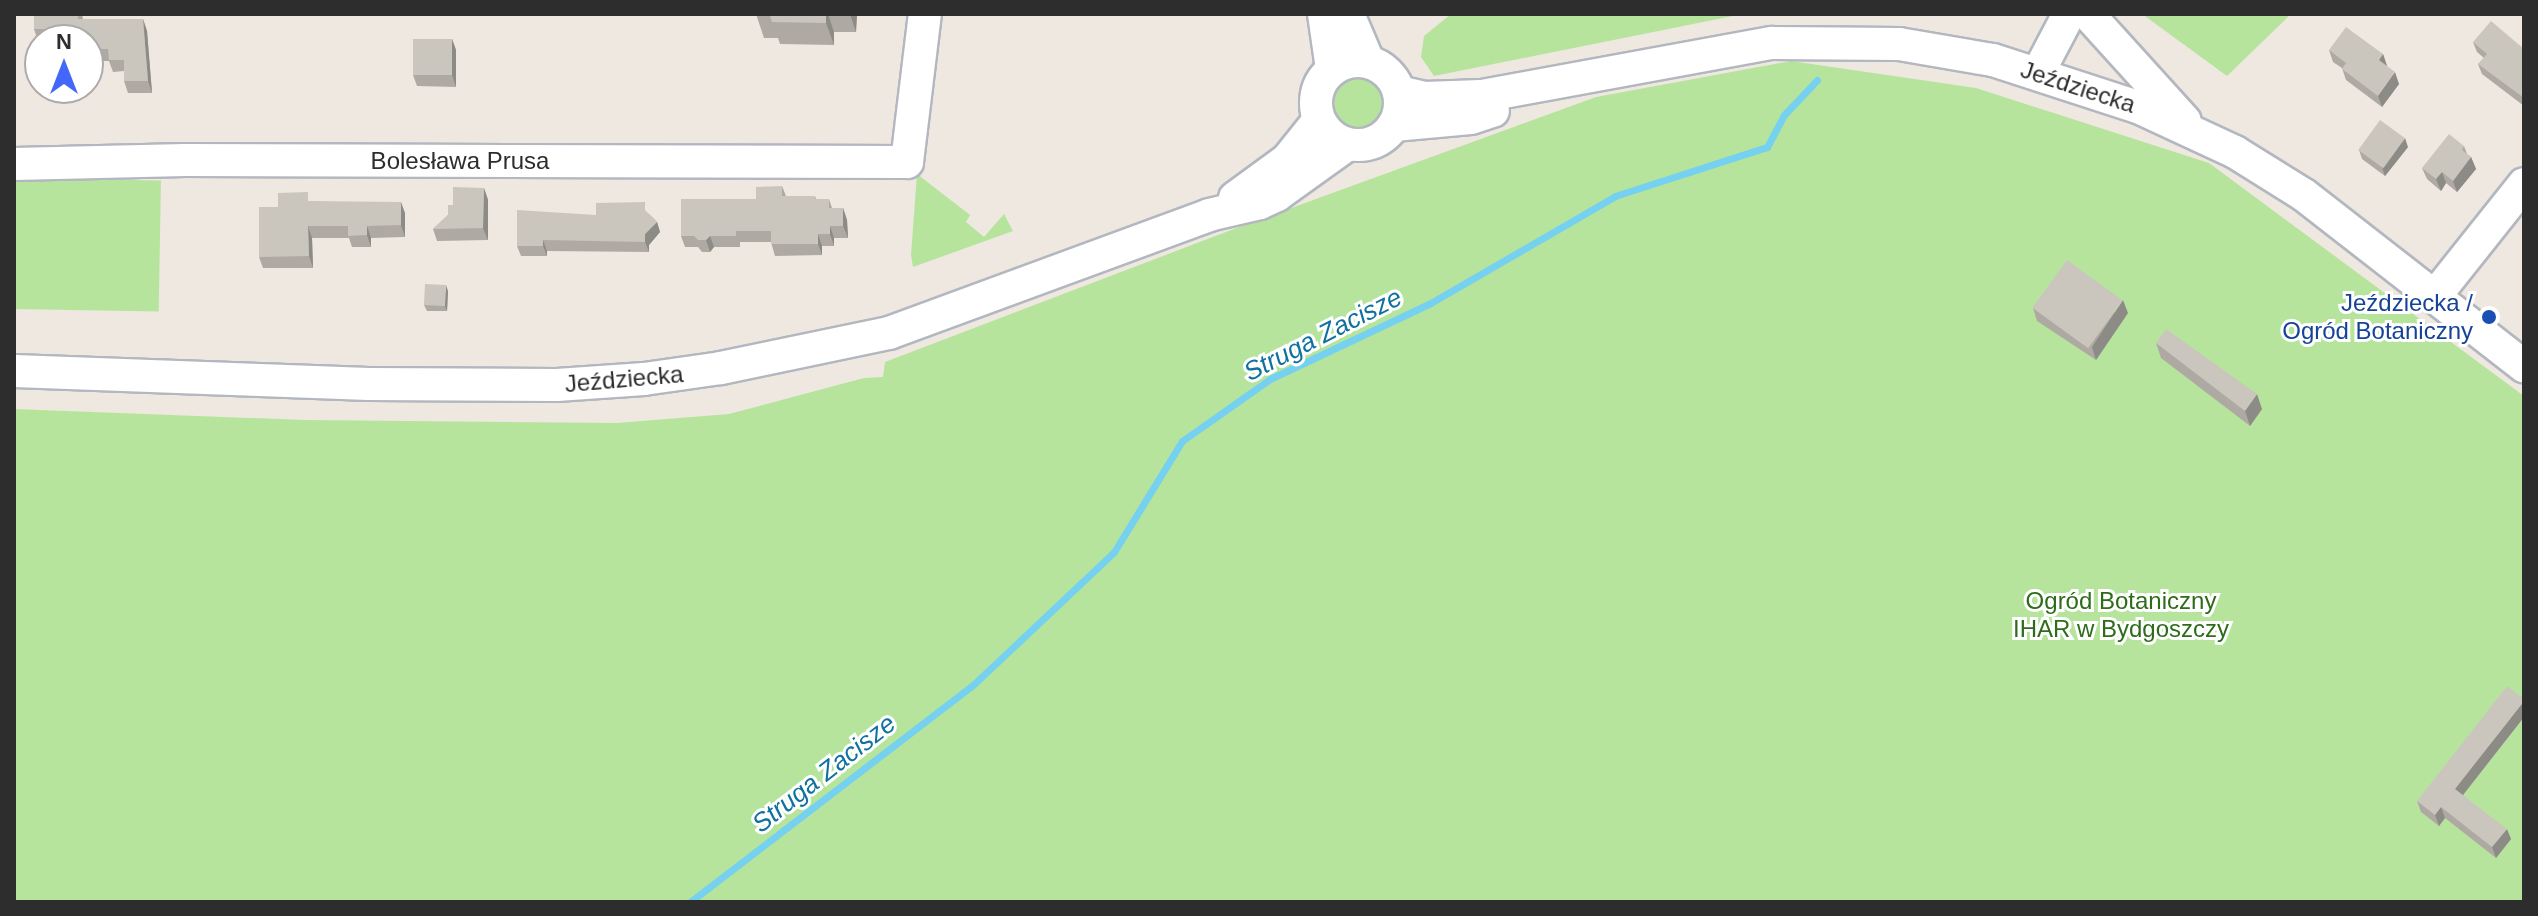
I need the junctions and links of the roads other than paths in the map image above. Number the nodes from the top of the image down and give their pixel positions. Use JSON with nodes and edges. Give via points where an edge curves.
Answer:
{"nodes":[{"id":1,"x":925,"y":14,"type":"edge"},
{"id":2,"x":1324,"y":14,"type":"edge"},
{"id":3,"x":1348,"y":14,"type":"edge"},
{"id":4,"x":2069,"y":14,"type":"edge"},
{"id":5,"x":2088,"y":14,"type":"edge"},
{"id":6,"x":1368,"y":61,"type":"junction"},
{"id":7,"x":1332,"y":69,"type":"junction"},
{"id":8,"x":2038,"y":73,"type":"junction"},
{"id":9,"x":1558,"y":84,"type":"junction"},
{"id":10,"x":1399,"y":92,"type":"junction"},
{"id":11,"x":1319,"y":120,"type":"junction"},
{"id":12,"x":1394,"y":125,"type":"junction"},
{"id":13,"x":2192,"y":130,"type":"junction"},
{"id":14,"x":1348,"y":144,"type":"junction"},
{"id":15,"x":14,"y":164,"type":"edge"},
{"id":16,"x":2524,"y":184,"type":"edge"},
{"id":17,"x":1209,"y":215,"type":"junction"},
{"id":18,"x":2435,"y":296,"type":"junction"},
{"id":19,"x":2524,"y":366,"type":"edge"},
{"id":20,"x":14,"y":371,"type":"edge"}],
"edges":[{"from":1,"to":15,"type":"street","name":"Bolesława Prusa","via":[[907,162]]},
{"from":2,"to":7,"type":"street"},
{"from":3,"to":6,"type":"street"},
{"from":4,"to":8,"type":"street"},
{"from":5,"to":13,"type":"street"},
{"from":6,"to":7,"type":"street","via":[[1354,60]]},
{"from":6,"to":10,"type":"street","via":[[1392,77]]},
{"from":7,"to":11,"type":"street","via":[[1316,92]]},
{"from":8,"to":9,"type":"street","name":"Jeździecka","via":[[1899,44],[1787,42]]},
{"from":8,"to":13,"type":"street","name":"Jeździecka"},
{"from":9,"to":10,"type":"street","name":"Jeździecka","via":[[1449,98]]},
{"from":9,"to":12,"type":"street","name":"Jeździecka","via":[[1513,106],[1471,118]]},
{"from":10,"to":12,"type":"street"},
{"from":11,"to":14,"type":"street","via":[[1327,133]]},
{"from":11,"to":17,"type":"street","name":"Jeździecka","via":[[1287,160]]},
{"from":12,"to":14,"type":"street","via":[[1376,141]]},
{"from":13,"to":18,"type":"street","name":"Jeździecka","via":[[2304,195]]},
{"from":14,"to":17,"type":"street","name":"Jeździecka","via":[[1277,195]]},
{"from":16,"to":18,"type":"street"},
{"from":17,"to":20,"type":"street","name":"Jeździecka","via":[[889,333],[644,379],[557,385],[369,384]]},
{"from":18,"to":19,"type":"street","name":"Jeździecka"}]}
